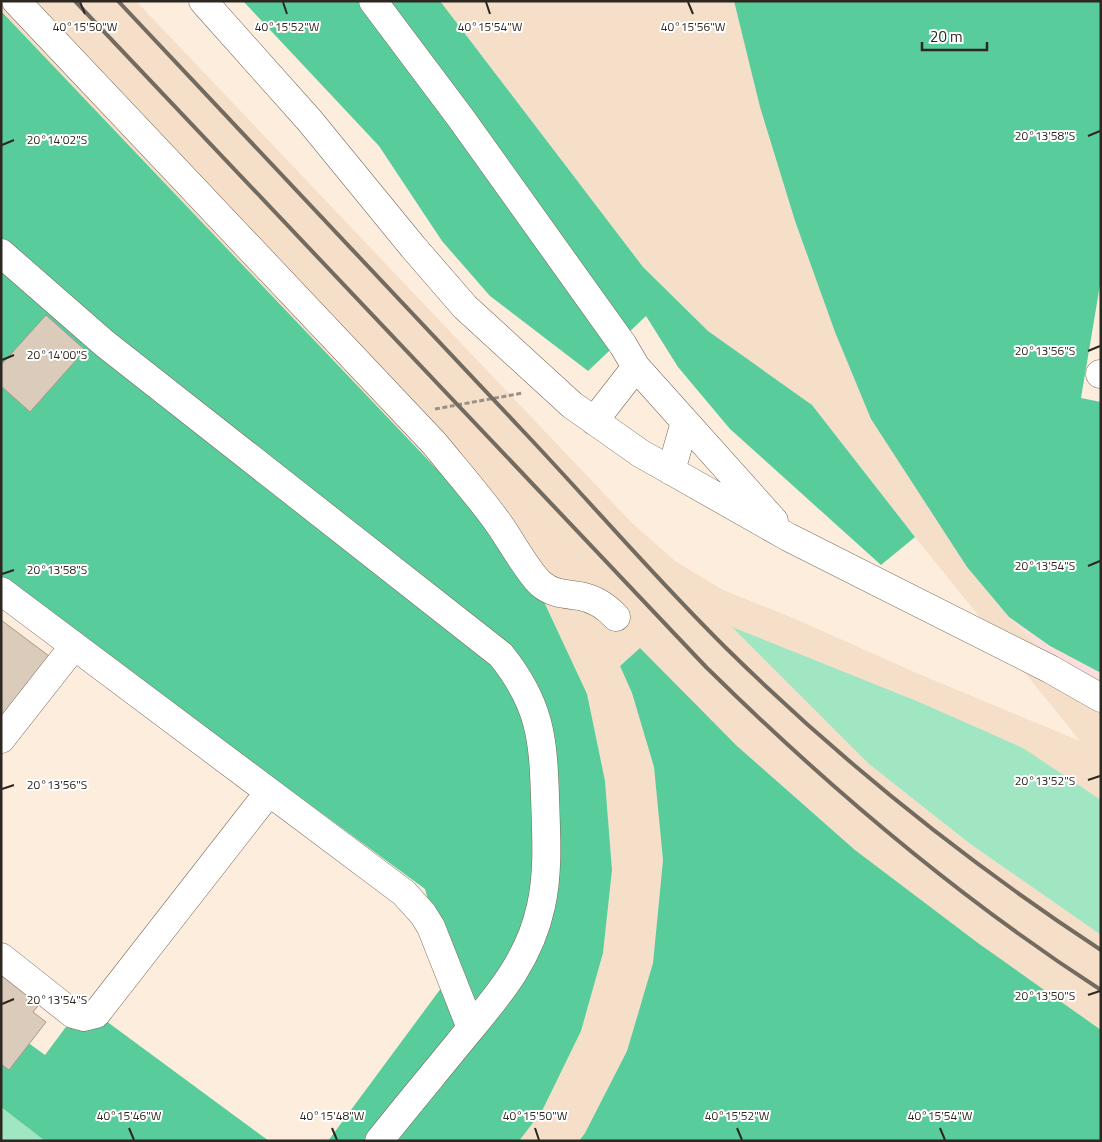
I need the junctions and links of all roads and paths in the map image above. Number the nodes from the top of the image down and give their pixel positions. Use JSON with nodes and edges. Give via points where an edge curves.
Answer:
{"nodes":[{"id":1,"x":16,"y":1,"type":"edge"},
{"id":2,"x":203,"y":1,"type":"edge"},
{"id":3,"x":373,"y":1,"type":"edge"},
{"id":4,"x":1,"y":253,"type":"edge"},
{"id":5,"x":636,"y":367,"type":"junction"},
{"id":6,"x":553,"y":388,"type":"junction"},
{"id":7,"x":406,"y":413,"type":"junction"},
{"id":8,"x":594,"y":421,"type":"junction"},
{"id":9,"x":685,"y":422,"type":"junction"},
{"id":10,"x":671,"y":471,"type":"junction"},
{"id":11,"x":788,"y":537,"type":"junction"},
{"id":12,"x":1,"y":591,"type":"edge"},
{"id":13,"x":616,"y":617,"type":"dead end"},
{"id":14,"x":74,"y":646,"type":"junction"},
{"id":15,"x":1101,"y":698,"type":"edge"},
{"id":16,"x":1,"y":739,"type":"edge"},
{"id":17,"x":269,"y":792,"type":"junction"},
{"id":18,"x":1,"y":957,"type":"edge"},
{"id":19,"x":471,"y":1028,"type":"junction"},
{"id":20,"x":379,"y":1141,"type":"edge"}],
"edges":[{"from":1,"to":7,"type":"street"},
{"from":2,"to":6,"type":"street","via":[[310,121],[465,307]]},
{"from":3,"to":5,"type":"street","via":[[466,125]]},
{"from":4,"to":19,"type":"street","via":[[104,343],[501,655],[522,684],[536,717],[544,752],[544,887],[536,927],[519,964],[509,982]]},
{"from":5,"to":8,"type":"street"},
{"from":5,"to":9,"type":"street"},
{"from":6,"to":7,"type":"path"},
{"from":6,"to":8,"type":"street"},
{"from":7,"to":13,"type":"street","via":[[474,491],[539,582],[557,594],[581,596],[597,602]]},
{"from":8,"to":10,"type":"street"},
{"from":9,"to":10,"type":"street"},
{"from":9,"to":11,"type":"street"},
{"from":10,"to":11,"type":"street"},
{"from":11,"to":15,"type":"street"},
{"from":12,"to":14,"type":"street"},
{"from":14,"to":16,"type":"street"},
{"from":14,"to":17,"type":"street"},
{"from":17,"to":18,"type":"street","via":[[96,1014],[84,1017],[72,1014]]},
{"from":17,"to":19,"type":"street","via":[[414,903],[431,927]]},
{"from":19,"to":20,"type":"street"}]}
